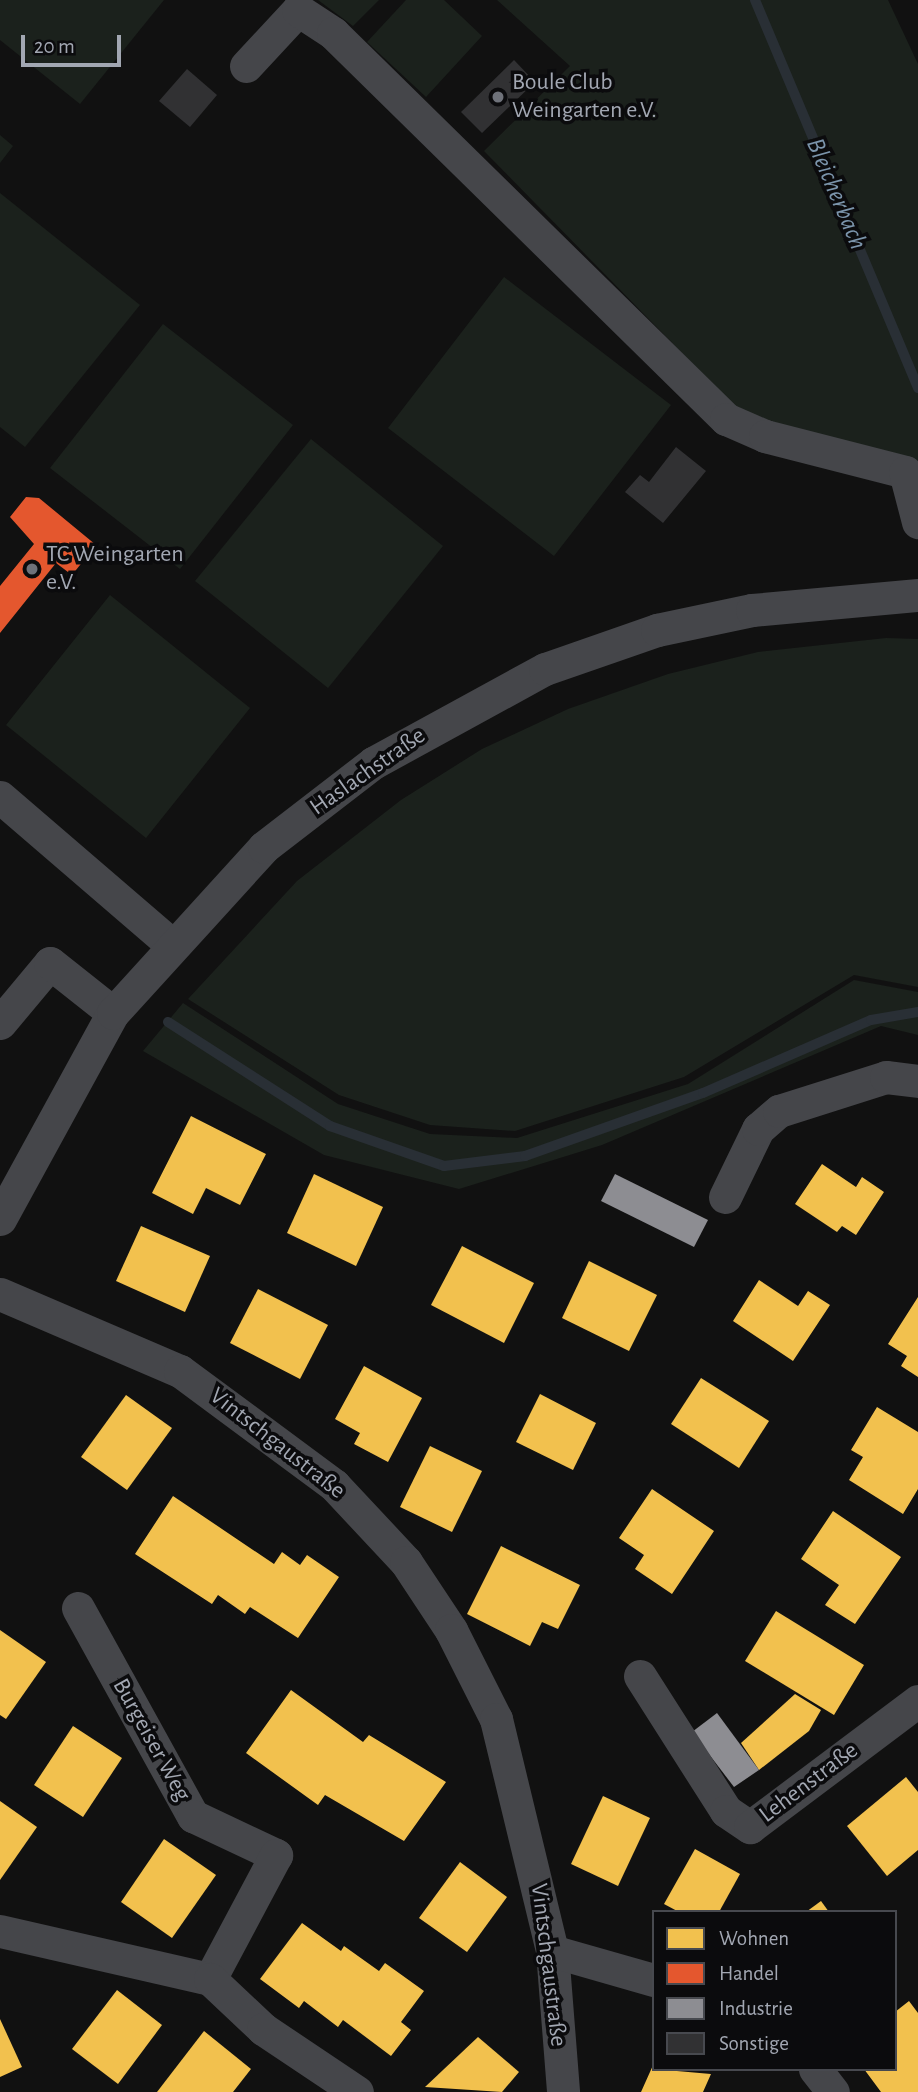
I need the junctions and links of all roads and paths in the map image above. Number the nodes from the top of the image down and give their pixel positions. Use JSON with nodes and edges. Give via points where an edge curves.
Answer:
{"nodes":[{"id":1,"x":246,"y":66,"type":"dead end"},
{"id":2,"x":918,"y":522,"type":"edge"},
{"id":3,"x":918,"y":595,"type":"edge"},
{"id":4,"x":0,"y":797,"type":"edge"},
{"id":5,"x":171,"y":944,"type":"junction"},
{"id":6,"x":113,"y":1013,"type":"junction"},
{"id":7,"x":0,"y":1023,"type":"edge"},
{"id":8,"x":918,"y":1081,"type":"edge"},
{"id":9,"x":10,"y":1167,"type":"edge"},
{"id":10,"x":725,"y":1197,"type":"dead end"},
{"id":11,"x":0,"y":1219,"type":"edge"},
{"id":12,"x":0,"y":1294,"type":"edge"},
{"id":13,"x":78,"y":1608,"type":"dead end"},
{"id":14,"x":640,"y":1676,"type":"dead end"},
{"id":15,"x":918,"y":1701,"type":"edge"},
{"id":16,"x":0,"y":1931,"type":"edge"},
{"id":17,"x":552,"y":1951,"type":"junction"},
{"id":18,"x":210,"y":1979,"type":"junction"},
{"id":19,"x":652,"y":1979,"type":"edge"},
{"id":20,"x":817,"y":2071,"type":"edge"},
{"id":21,"x":357,"y":2092,"type":"edge"},
{"id":22,"x":563,"y":2092,"type":"edge"},
{"id":23,"x":833,"y":2092,"type":"edge"}],
"edges":[{"from":1,"to":2,"type":"street","via":[[298,10],[333,33],[726,419],[765,436],[905,472]]},
{"from":3,"to":5,"type":"street","name":"Haslachstraße","via":[[752,610],[657,631],[545,669],[373,763],[264,847]]},
{"from":4,"to":5,"type":"street"},
{"from":5,"to":6,"type":"street","name":"Haslachstraße"},
{"from":6,"to":7,"type":"street","via":[[50,963]]},
{"from":6,"to":9,"type":"street","name":"Haslachstraße"},
{"from":8,"to":10,"type":"street","via":[[887,1077],[779,1111],[758,1129]]},
{"from":9,"to":11,"type":"street","name":"Haslachstraße"},
{"from":12,"to":17,"type":"street","name":"Vintschgaustraße","via":[[100,1333],[220,1397],[334,1485],[406,1562],[451,1630],[496,1719]]},
{"from":13,"to":18,"type":"street","name":"Burgeiser Weg","via":[[193,1816],[276,1855]]},
{"from":14,"to":15,"type":"street","name":"Lehenstraße","via":[[726,1811],[750,1827]]},
{"from":16,"to":18,"type":"street"},
{"from":17,"to":19,"type":"street"},
{"from":17,"to":22,"type":"street","name":"Vintschgaustraße"},
{"from":18,"to":21,"type":"street","via":[[263,2029]]},
{"from":20,"to":23,"type":"street"}]}
